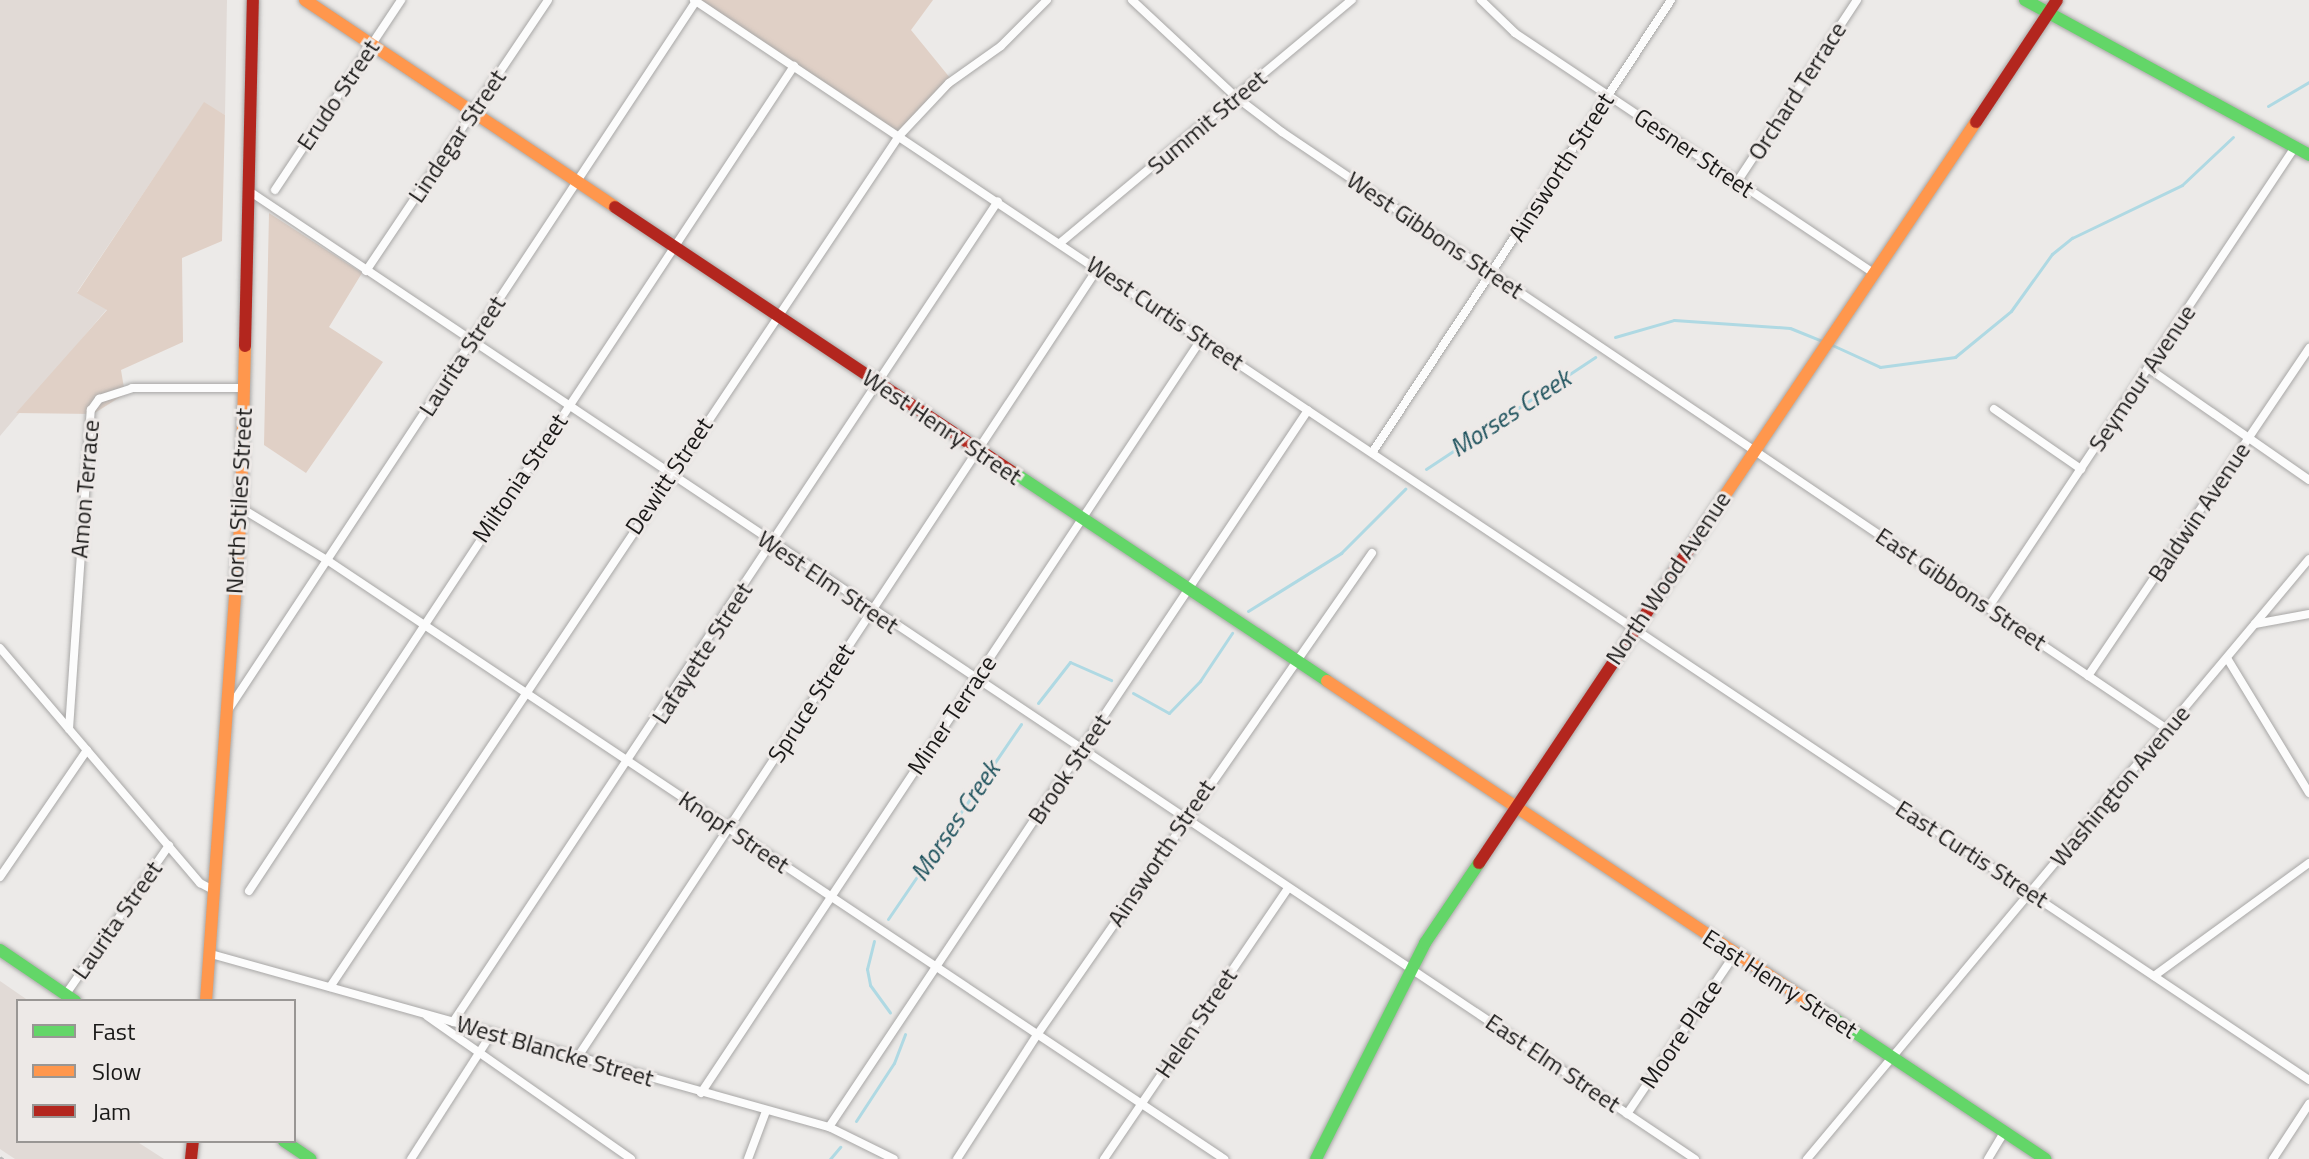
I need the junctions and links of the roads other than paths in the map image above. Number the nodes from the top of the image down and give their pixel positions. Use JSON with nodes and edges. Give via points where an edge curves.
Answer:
{"nodes":[{"id":1,"x":253,"y":0,"type":"edge"},
{"id":2,"x":305,"y":0,"type":"edge"},
{"id":3,"x":401,"y":0,"type":"edge"},
{"id":4,"x":548,"y":0,"type":"edge"},
{"id":5,"x":1047,"y":0,"type":"edge"},
{"id":6,"x":1132,"y":0,"type":"edge"},
{"id":7,"x":1352,"y":0,"type":"edge"},
{"id":8,"x":1481,"y":0,"type":"edge"},
{"id":9,"x":1671,"y":0,"type":"edge"},
{"id":10,"x":1857,"y":0,"type":"edge"},
{"id":11,"x":2025,"y":0,"type":"edge"},
{"id":12,"x":2057,"y":0,"type":"edge"},
{"id":13,"x":695,"y":1,"type":"edge"},
{"id":14,"x":2046,"y":12,"type":"junction"},
{"id":15,"x":370,"y":47,"type":"junction"},
{"id":16,"x":794,"y":66,"type":"junction"},
{"id":17,"x":1608,"y":95,"type":"junction"},
{"id":18,"x":1236,"y":97,"type":"junction"},
{"id":19,"x":472,"y":114,"type":"junction"},
{"id":20,"x":899,"y":136,"type":"junction"},
{"id":21,"x":2295,"y":147,"type":"junction"},
{"id":22,"x":2309,"y":155,"type":"edge"},
{"id":23,"x":1737,"y":182,"type":"junction"},
{"id":24,"x":576,"y":183,"type":"junction"},
{"id":25,"x":275,"y":190,"type":"dead end"},
{"id":26,"x":249,"y":191,"type":"junction"},
{"id":27,"x":998,"y":201,"type":"junction"},
{"id":28,"x":1060,"y":243,"type":"junction"},
{"id":29,"x":673,"y":248,"type":"junction"},
{"id":30,"x":1098,"y":268,"type":"junction"},
{"id":31,"x":366,"y":271,"type":"junction"},
{"id":32,"x":1872,"y":272,"type":"junction"},
{"id":33,"x":1491,"y":274,"type":"junction"},
{"id":34,"x":777,"y":317,"type":"junction"},
{"id":35,"x":1202,"y":338,"type":"junction"},
{"id":36,"x":471,"y":342,"type":"junction"},
{"id":37,"x":2309,"y":348,"type":"edge"},
{"id":38,"x":2148,"y":368,"type":"junction"},
{"id":39,"x":878,"y":384,"type":"junction"},
{"id":40,"x":244,"y":388,"type":"junction"},
{"id":41,"x":567,"y":407,"type":"junction"},
{"id":42,"x":1994,"y":409,"type":"dead end"},
{"id":43,"x":1308,"y":410,"type":"junction"},
{"id":44,"x":2249,"y":438,"type":"junction"},
{"id":45,"x":1755,"y":449,"type":"junction"},
{"id":46,"x":977,"y":450,"type":"junction"},
{"id":47,"x":1372,"y":453,"type":"junction"},
{"id":48,"x":2081,"y":469,"type":"junction"},
{"id":49,"x":670,"y":476,"type":"junction"},
{"id":50,"x":2309,"y":480,"type":"edge"},
{"id":51,"x":241,"y":508,"type":"junction"},
{"id":52,"x":1081,"y":520,"type":"junction"},
{"id":53,"x":773,"y":545,"type":"junction"},
{"id":54,"x":1372,"y":553,"type":"dead end"},
{"id":55,"x":2309,"y":559,"type":"edge"},
{"id":56,"x":327,"y":560,"type":"junction"},
{"id":57,"x":1188,"y":591,"type":"junction"},
{"id":58,"x":1988,"y":608,"type":"junction"},
{"id":59,"x":871,"y":612,"type":"junction"},
{"id":60,"x":2309,"y":614,"type":"edge"},
{"id":61,"x":422,"y":624,"type":"junction"},
{"id":62,"x":2255,"y":624,"type":"junction"},
{"id":63,"x":1633,"y":631,"type":"junction"},
{"id":64,"x":0,"y":648,"type":"edge"},
{"id":65,"x":2227,"y":658,"type":"junction"},
{"id":66,"x":1293,"y":661,"type":"junction"},
{"id":67,"x":2088,"y":676,"type":"junction"},
{"id":68,"x":975,"y":681,"type":"junction"},
{"id":69,"x":525,"y":693,"type":"junction"},
{"id":70,"x":227,"y":710,"type":"junction"},
{"id":71,"x":69,"y":729,"type":"junction"},
{"id":72,"x":2167,"y":729,"type":"junction"},
{"id":73,"x":87,"y":750,"type":"junction"},
{"id":74,"x":1081,"y":751,"type":"junction"},
{"id":75,"x":630,"y":763,"type":"junction"},
{"id":76,"x":2309,"y":793,"type":"edge"},
{"id":77,"x":1514,"y":809,"type":"junction"},
{"id":78,"x":1185,"y":819,"type":"junction"},
{"id":79,"x":728,"y":828,"type":"junction"},
{"id":80,"x":169,"y":845,"type":"junction"},
{"id":81,"x":2309,"y":863,"type":"edge"},
{"id":82,"x":0,"y":877,"type":"edge"},
{"id":83,"x":1288,"y":888,"type":"junction"},
{"id":84,"x":216,"y":891,"type":"junction"},
{"id":85,"x":249,"y":891,"type":"dead end"},
{"id":86,"x":2030,"y":893,"type":"junction"},
{"id":87,"x":831,"y":897,"type":"junction"},
{"id":88,"x":0,"y":950,"type":"edge"},
{"id":89,"x":211,"y":954,"type":"junction"},
{"id":90,"x":1735,"y":954,"type":"junction"},
{"id":91,"x":937,"y":967,"type":"junction"},
{"id":92,"x":1410,"y":968,"type":"junction"},
{"id":93,"x":2154,"y":976,"type":"junction"},
{"id":94,"x":330,"y":987,"type":"junction"},
{"id":95,"x":70,"y":998,"type":"edge"},
{"id":96,"x":206,"y":999,"type":"edge"},
{"id":97,"x":423,"y":1013,"type":"junction"},
{"id":98,"x":453,"y":1022,"type":"junction"},
{"id":99,"x":492,"y":1033,"type":"junction"},
{"id":100,"x":1037,"y":1035,"type":"junction"},
{"id":101,"x":479,"y":1055,"type":"junction"},
{"id":102,"x":1892,"y":1057,"type":"junction"},
{"id":103,"x":577,"y":1058,"type":"junction"},
{"id":104,"x":2309,"y":1080,"type":"edge"},
{"id":105,"x":701,"y":1093,"type":"junction"},
{"id":106,"x":1141,"y":1104,"type":"junction"},
{"id":107,"x":2309,"y":1104,"type":"edge"},
{"id":108,"x":766,"y":1111,"type":"junction"},
{"id":109,"x":1627,"y":1114,"type":"junction"},
{"id":110,"x":829,"y":1127,"type":"junction"},
{"id":111,"x":2004,"y":1132,"type":"junction"},
{"id":112,"x":287,"y":1143,"type":"edge"},
{"id":113,"x":311,"y":1159,"type":"edge"},
{"id":114,"x":411,"y":1159,"type":"edge"},
{"id":115,"x":631,"y":1159,"type":"edge"},
{"id":116,"x":748,"y":1159,"type":"edge"},
{"id":117,"x":894,"y":1159,"type":"edge"},
{"id":118,"x":957,"y":1159,"type":"edge"},
{"id":119,"x":1104,"y":1159,"type":"edge"},
{"id":120,"x":1224,"y":1159,"type":"edge"},
{"id":121,"x":1316,"y":1159,"type":"edge"},
{"id":122,"x":1695,"y":1159,"type":"edge"},
{"id":123,"x":1807,"y":1159,"type":"edge"},
{"id":124,"x":1988,"y":1159,"type":"edge"},
{"id":125,"x":2045,"y":1159,"type":"edge"},
{"id":126,"x":2273,"y":1159,"type":"edge"}],
"edges":[{"from":1,"to":26,"type":"main road","name":"North Stiles Street"},
{"from":2,"to":15,"type":"main road","name":"West Henry Street"},
{"from":3,"to":15,"type":"street","name":"Erudo Street"},
{"from":4,"to":19,"type":"street","name":"Lindegar Street"},
{"from":5,"to":20,"type":"street","name":"Dewitt Street","via":[[1001,46],[949,83]]},
{"from":6,"to":18,"type":"street","name":"West Gibbons Street"},
{"from":7,"to":18,"type":"street","name":"Summit Street"},
{"from":8,"to":17,"type":"street","name":"Gesner Street","via":[[1515,33]]},
{"from":9,"to":17,"type":"street","name":"Ainsworth Street"},
{"from":10,"to":23,"type":"street","name":"Orchard Terrace"},
{"from":11,"to":14,"type":"main road"},
{"from":12,"to":14,"type":"main road","name":"North Wood Avenue"},
{"from":13,"to":16,"type":"street","name":"West Curtis Street"},
{"from":13,"to":24,"type":"street","name":"Laurita Street"},
{"from":14,"to":21,"type":"main road"},
{"from":14,"to":32,"type":"main road","name":"North Wood Avenue"},
{"from":15,"to":19,"type":"main road","name":"West Henry Street"},
{"from":15,"to":25,"type":"street","name":"Erudo Street"},
{"from":16,"to":20,"type":"street","name":"West Curtis Street"},
{"from":16,"to":29,"type":"street","name":"Miltonia Street"},
{"from":17,"to":23,"type":"street","name":"Gesner Street"},
{"from":17,"to":33,"type":"street","name":"Ainsworth Street"},
{"from":18,"to":28,"type":"street","name":"Summit Street"},
{"from":18,"to":33,"type":"street","name":"West Gibbons Street"},
{"from":19,"to":24,"type":"main road","name":"West Henry Street"},
{"from":19,"to":31,"type":"street","name":"Lindegar Street"},
{"from":20,"to":27,"type":"street","name":"West Curtis Street"},
{"from":20,"to":34,"type":"street","name":"Dewitt Street"},
{"from":21,"to":22,"type":"main road"},
{"from":21,"to":38,"type":"street","name":"Seymour Avenue"},
{"from":23,"to":32,"type":"street","name":"Gesner Street"},
{"from":24,"to":29,"type":"main road","name":"West Henry Street"},
{"from":24,"to":36,"type":"street","name":"Laurita Street"},
{"from":26,"to":31,"type":"street","name":"West Elm Street"},
{"from":26,"to":40,"type":"main road","name":"North Stiles Street"},
{"from":27,"to":28,"type":"street","name":"West Curtis Street"},
{"from":27,"to":39,"type":"street","name":"Lafayette Street"},
{"from":28,"to":30,"type":"street","name":"West Curtis Street"},
{"from":29,"to":34,"type":"main road","name":"West Henry Street"},
{"from":29,"to":41,"type":"street","name":"Miltonia Street"},
{"from":30,"to":35,"type":"street","name":"West Curtis Street"},
{"from":30,"to":46,"type":"street","name":"Spruce Street"},
{"from":31,"to":36,"type":"street","name":"West Elm Street"},
{"from":32,"to":45,"type":"main road","name":"North Wood Avenue"},
{"from":33,"to":45,"type":"street","name":"West Gibbons Street"},
{"from":33,"to":47,"type":"street","name":"Ainsworth Street"},
{"from":34,"to":39,"type":"main road","name":"West Henry Street"},
{"from":34,"to":49,"type":"street","name":"Dewitt Street"},
{"from":35,"to":43,"type":"street","name":"West Curtis Street"},
{"from":35,"to":52,"type":"street","name":"Miner Terrace"},
{"from":36,"to":41,"type":"street","name":"West Elm Street"},
{"from":36,"to":56,"type":"street","name":"Laurita Street"},
{"from":37,"to":44,"type":"street","name":"Baldwin Avenue"},
{"from":38,"to":44,"type":"street"},
{"from":38,"to":48,"type":"street","name":"Seymour Avenue"},
{"from":39,"to":46,"type":"main road","name":"West Henry Street"},
{"from":39,"to":53,"type":"street","name":"Lafayette Street"},
{"from":40,"to":51,"type":"main road","name":"North Stiles Street"},
{"from":40,"to":71,"type":"street","name":"Amon Terrace","via":[[132,388],[99,399],[91,410]]},
{"from":41,"to":49,"type":"street","name":"West Elm Street"},
{"from":41,"to":61,"type":"street","name":"Miltonia Street"},
{"from":42,"to":48,"type":"street"},
{"from":43,"to":47,"type":"street","name":"West Curtis Street"},
{"from":43,"to":57,"type":"street","name":"Brook Street"},
{"from":44,"to":50,"type":"street"},
{"from":44,"to":67,"type":"street","name":"Baldwin Avenue"},
{"from":45,"to":58,"type":"street","name":"East Gibbons Street"},
{"from":45,"to":63,"type":"main road","name":"North Wood Avenue"},
{"from":46,"to":52,"type":"main road","name":"West Henry Street"},
{"from":46,"to":59,"type":"street","name":"Spruce Street"},
{"from":47,"to":63,"type":"street","name":"West Curtis Street"},
{"from":48,"to":58,"type":"street","name":"Seymour Avenue"},
{"from":49,"to":53,"type":"street","name":"West Elm Street"},
{"from":49,"to":69,"type":"street","name":"Dewitt Street"},
{"from":51,"to":56,"type":"street","name":"Knopf Street"},
{"from":51,"to":70,"type":"main road","name":"North Stiles Street"},
{"from":52,"to":57,"type":"main road","name":"West Henry Street"},
{"from":52,"to":68,"type":"street","name":"Miner Terrace"},
{"from":53,"to":59,"type":"street","name":"West Elm Street"},
{"from":53,"to":75,"type":"street","name":"Lafayette Street"},
{"from":54,"to":66,"type":"street","name":"Ainsworth Street"},
{"from":55,"to":62,"type":"street","name":"Washington Avenue"},
{"from":56,"to":61,"type":"street","name":"Knopf Street"},
{"from":56,"to":70,"type":"street","name":"Laurita Street"},
{"from":57,"to":66,"type":"main road","name":"West Henry Street"},
{"from":57,"to":74,"type":"street","name":"Brook Street"},
{"from":58,"to":67,"type":"street","name":"East Gibbons Street"},
{"from":59,"to":68,"type":"street","name":"West Elm Street"},
{"from":59,"to":79,"type":"street","name":"Spruce Street"},
{"from":60,"to":62,"type":"street"},
{"from":61,"to":69,"type":"street","name":"Knopf Street"},
{"from":61,"to":85,"type":"street","name":"Miltonia Street"},
{"from":62,"to":65,"type":"street","name":"Washington Avenue"},
{"from":63,"to":77,"type":"main road","name":"North Wood Avenue"},
{"from":63,"to":86,"type":"street","name":"East Curtis Street"},
{"from":64,"to":71,"type":"street"},
{"from":65,"to":72,"type":"street","name":"Washington Avenue"},
{"from":65,"to":76,"type":"street"},
{"from":66,"to":77,"type":"main road","name":"West Henry Street"},
{"from":66,"to":78,"type":"street","name":"Ainsworth Street"},
{"from":67,"to":72,"type":"street","name":"East Gibbons Street"},
{"from":68,"to":74,"type":"street","name":"West Elm Street"},
{"from":68,"to":87,"type":"street","name":"Miner Terrace"},
{"from":69,"to":75,"type":"street","name":"Knopf Street"},
{"from":69,"to":94,"type":"street","name":"Dewitt Street"},
{"from":70,"to":84,"type":"main road","name":"North Stiles Street"},
{"from":71,"to":73,"type":"street"},
{"from":72,"to":86,"type":"street","name":"Washington Avenue"},
{"from":73,"to":80,"type":"street"},
{"from":73,"to":82,"type":"street"},
{"from":74,"to":78,"type":"street","name":"West Elm Street"},
{"from":74,"to":91,"type":"street","name":"Brook Street"},
{"from":75,"to":79,"type":"street","name":"Knopf Street"},
{"from":75,"to":98,"type":"street","name":"Lafayette Street"},
{"from":77,"to":90,"type":"main road","name":"East Henry Street"},
{"from":77,"to":92,"type":"main road","name":"North Wood Avenue"},
{"from":78,"to":83,"type":"street","name":"West Elm Street"},
{"from":78,"to":100,"type":"street","name":"Ainsworth Street"},
{"from":79,"to":87,"type":"street","name":"Knopf Street"},
{"from":79,"to":103,"type":"street","name":"Spruce Street"},
{"from":80,"to":84,"type":"street","via":[[200,883]]},
{"from":80,"to":95,"type":"street","name":"Laurita Street"},
{"from":81,"to":93,"type":"street"},
{"from":83,"to":92,"type":"street","name":"West Elm Street"},
{"from":83,"to":106,"type":"street","name":"Helen Street"},
{"from":84,"to":89,"type":"main road","name":"North Stiles Street"},
{"from":86,"to":93,"type":"street","name":"East Curtis Street"},
{"from":86,"to":102,"type":"street","name":"Washington Avenue"},
{"from":87,"to":91,"type":"street","name":"Knopf Street"},
{"from":87,"to":105,"type":"street","name":"Miner Terrace"},
{"from":88,"to":95,"type":"main road"},
{"from":89,"to":94,"type":"street","name":"West Blancke Street"},
{"from":89,"to":96,"type":"main road","name":"North Stiles Street"},
{"from":90,"to":102,"type":"main road","name":"East Henry Street"},
{"from":90,"to":109,"type":"street","name":"Moore Place"},
{"from":91,"to":100,"type":"street","name":"Knopf Street"},
{"from":91,"to":110,"type":"street","name":"Brook Street"},
{"from":92,"to":109,"type":"street","name":"East Elm Street"},
{"from":92,"to":121,"type":"main road","name":"North Wood Avenue"},
{"from":93,"to":104,"type":"street","name":"East Curtis Street"},
{"from":94,"to":97,"type":"street","name":"West Blancke Street"},
{"from":97,"to":98,"type":"street","name":"West Blancke Street"},
{"from":97,"to":101,"type":"street"},
{"from":98,"to":99,"type":"street","name":"West Blancke Street"},
{"from":99,"to":101,"type":"street"},
{"from":99,"to":103,"type":"street","name":"West Blancke Street"},
{"from":100,"to":106,"type":"street","name":"Knopf Street"},
{"from":100,"to":118,"type":"street","name":"Ainsworth Street"},
{"from":101,"to":114,"type":"street"},
{"from":101,"to":115,"type":"street"},
{"from":102,"to":111,"type":"main road","name":"East Henry Street"},
{"from":102,"to":123,"type":"street","name":"Washington Avenue"},
{"from":103,"to":105,"type":"street","name":"West Blancke Street"},
{"from":105,"to":108,"type":"street","name":"West Blancke Street"},
{"from":106,"to":119,"type":"street","name":"Helen Street"},
{"from":106,"to":120,"type":"street","name":"Knopf Street"},
{"from":107,"to":126,"type":"street"},
{"from":108,"to":110,"type":"street","name":"West Blancke Street"},
{"from":108,"to":116,"type":"street"},
{"from":109,"to":122,"type":"street","name":"East Elm Street"},
{"from":110,"to":117,"type":"street","name":"West Blancke Street"},
{"from":111,"to":124,"type":"street"},
{"from":111,"to":125,"type":"main road","name":"East Henry Street"},
{"from":112,"to":113,"type":"main road"}]}
